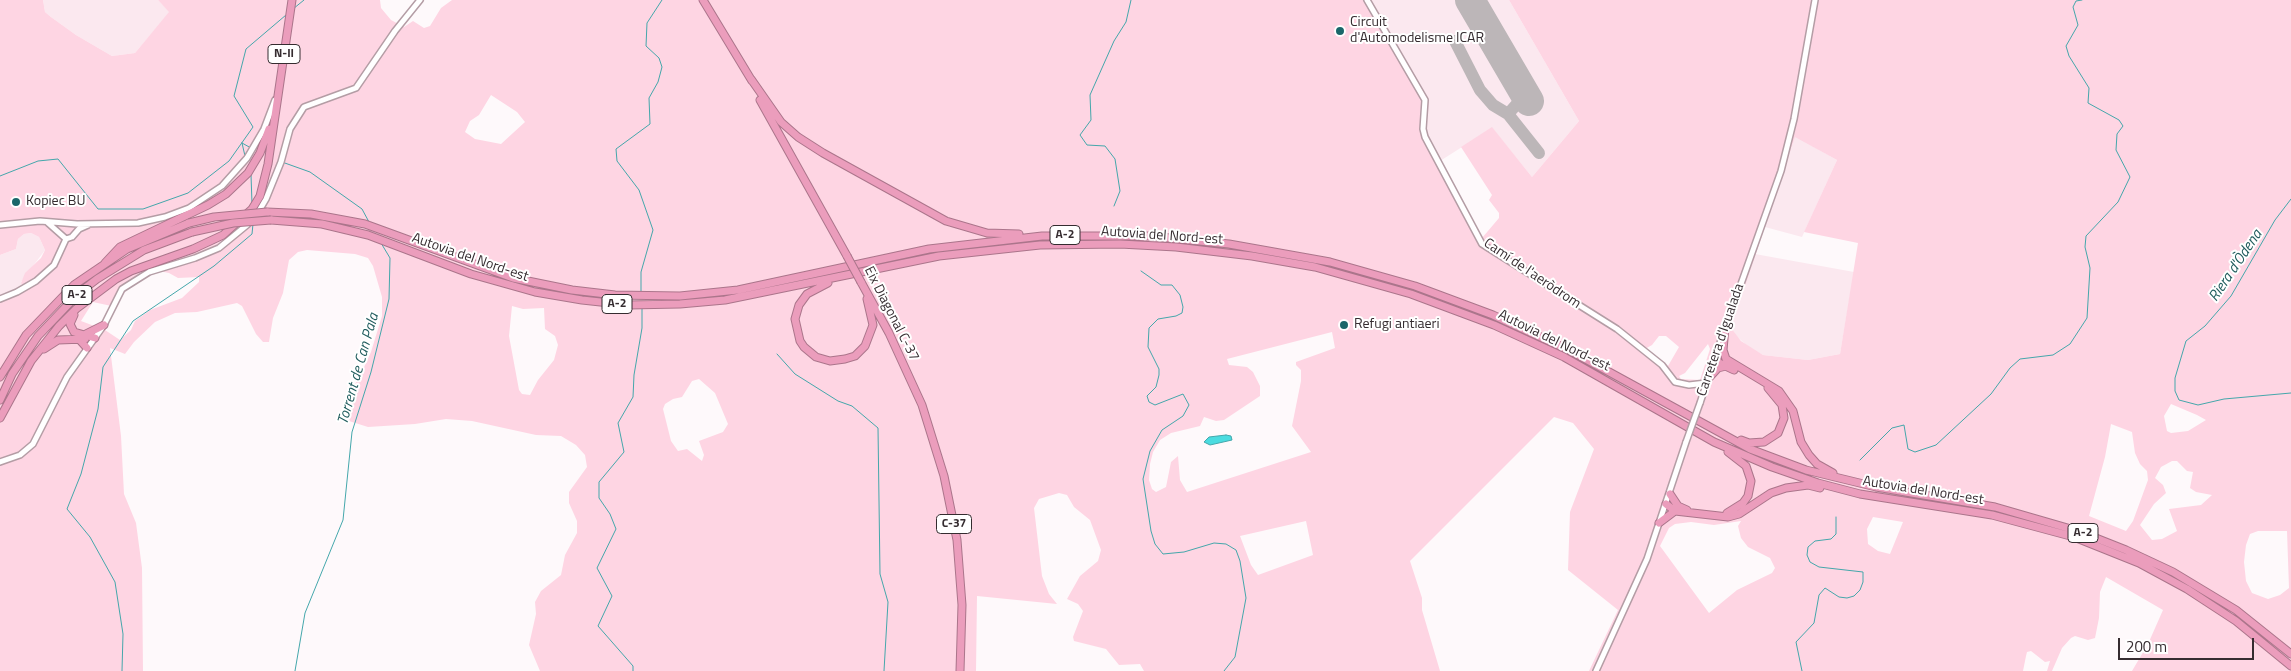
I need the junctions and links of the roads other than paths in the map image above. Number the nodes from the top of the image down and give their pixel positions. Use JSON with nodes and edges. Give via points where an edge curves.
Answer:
{"nodes":[{"id":1,"x":420,"y":0,"type":"edge"},
{"id":2,"x":703,"y":0,"type":"edge"},
{"id":3,"x":1367,"y":0,"type":"edge"},
{"id":4,"x":1815,"y":0,"type":"edge"},
{"id":5,"x":292,"y":4,"type":"edge"},
{"id":6,"x":751,"y":79,"type":"junction"},
{"id":7,"x":278,"y":93,"type":"junction"},
{"id":8,"x":46,"y":222,"type":"junction"},
{"id":9,"x":92,"y":223,"type":"junction"},
{"id":10,"x":68,"y":224,"type":"junction"},
{"id":11,"x":0,"y":225,"type":"edge"},
{"id":12,"x":61,"y":233,"type":"junction"},
{"id":13,"x":75,"y":233,"type":"junction"},
{"id":14,"x":1042,"y":236,"type":"junction"},
{"id":15,"x":66,"y":238,"type":"junction"},
{"id":16,"x":105,"y":263,"type":"junction"},
{"id":17,"x":898,"y":264,"type":"junction"},
{"id":18,"x":116,"y":279,"type":"junction"},
{"id":19,"x":863,"y":284,"type":"junction"},
{"id":20,"x":0,"y":299,"type":"edge"},
{"id":21,"x":104,"y":325,"type":"junction"},
{"id":22,"x":1726,"y":327,"type":"junction"},
{"id":23,"x":81,"y":336,"type":"junction"},
{"id":24,"x":94,"y":339,"type":"junction"},
{"id":25,"x":87,"y":348,"type":"junction"},
{"id":26,"x":1715,"y":358,"type":"junction"},
{"id":27,"x":31,"y":361,"type":"junction"},
{"id":28,"x":1726,"y":363,"type":"junction"},
{"id":29,"x":0,"y":376,"type":"edge"},
{"id":30,"x":1706,"y":381,"type":"junction"},
{"id":31,"x":0,"y":400,"type":"edge"},
{"id":32,"x":1692,"y":416,"type":"junction"},
{"id":33,"x":0,"y":418,"type":"edge"},
{"id":34,"x":1714,"y":442,"type":"junction"},
{"id":35,"x":0,"y":462,"type":"edge"},
{"id":36,"x":1847,"y":480,"type":"junction"},
{"id":37,"x":1670,"y":494,"type":"junction"},
{"id":38,"x":1914,"y":503,"type":"junction"},
{"id":39,"x":1666,"y":504,"type":"junction"},
{"id":40,"x":1677,"y":508,"type":"junction"},
{"id":41,"x":1713,"y":515,"type":"junction"},
{"id":42,"x":1659,"y":523,"type":"junction"},
{"id":43,"x":2236,"y":610,"type":"junction"},
{"id":44,"x":2291,"y":649,"type":"edge"},
{"id":45,"x":2291,"y":654,"type":"edge"},
{"id":46,"x":2291,"y":666,"type":"edge"},
{"id":47,"x":960,"y":671,"type":"edge"},
{"id":48,"x":1596,"y":671,"type":"edge"}],
"edges":[{"from":1,"to":21,"type":"street","via":[[394,31],[356,88],[304,107],[290,129],[281,162],[256,216],[219,248],[149,272],[128,283]]},
{"from":2,"to":6,"type":"highway","name":"Eix Diagonal C-37","number":"C-37"},
{"from":3,"to":30,"type":"street","name":"Camí de l'aeròdrom","via":[[1425,100],[1425,137],[1482,244],[1617,329],[1662,365],[1675,382],[1689,386]]},
{"from":4,"to":22,"type":"street","name":"Carretera d'Igualada","via":[[1794,119],[1781,171]]},
{"from":5,"to":7,"type":"highway","number":"N-II"},
{"from":6,"to":14,"type":"highway","via":[[781,122],[798,137],[946,220],[988,232]]},
{"from":6,"to":19,"type":"highway","name":"Eix Diagonal C-37","number":"C-37","bridge":true},
{"from":7,"to":9,"type":"street","number":"N-II","via":[[255,146],[234,174],[213,193],[179,212],[138,222]]},
{"from":7,"to":16,"type":"highway","via":[[268,135],[248,173],[226,194],[120,247]]},
{"from":7,"to":18,"type":"highway","via":[[268,164],[260,196],[252,209],[230,230],[211,242],[154,261]]},
{"from":8,"to":10,"type":"street","number":"N-II"},
{"from":8,"to":11,"type":"street","number":"N-II","via":[[22,221]]},
{"from":8,"to":12,"type":"street"},
{"from":9,"to":10,"type":"street","number":"N-II"},
{"from":9,"to":13,"type":"street","number":"N-II"},
{"from":10,"to":12,"type":"street","via":[[60,229]]},
{"from":10,"to":13,"type":"street"},
{"from":12,"to":15,"type":"street"},
{"from":13,"to":15,"type":"street","number":"N-II","via":[[72,238]]},
{"from":14,"to":16,"type":"highway","name":"Autovia del Nord-est","number":"A-2","bridge":true,"via":[[929,249],[738,290],[688,295],[594,293],[529,282],[486,270],[365,224],[311,214],[267,212],[214,217],[147,239]]},
{"from":14,"to":32,"type":"highway","name":"Autovia del Nord-est","number":"A-2","via":[[1141,235],[1230,244],[1305,257],[1387,277],[1520,326]]},
{"from":15,"to":20,"type":"street","via":[[60,257],[48,270],[23,289]]},
{"from":16,"to":29,"type":"highway","name":"Autovia del Nord-est","number":"A-2","via":[[74,285],[46,313],[12,355]]},
{"from":17,"to":19,"type":"highway","via":[[824,284],[807,294],[797,311],[796,327],[800,341],[809,352],[822,359],[838,361],[855,356],[866,346],[873,325]]},
{"from":17,"to":31,"type":"highway","name":"Autovia del Nord-est","number":"A-2","bridge":true,"via":[[725,300],[653,305],[606,303],[515,287],[344,228],[271,220],[233,223],[192,232],[144,250],[97,278],[38,336],[16,368]]},
{"from":17,"to":34,"type":"highway","name":"Autovia del Nord-est","number":"A-2","via":[[1018,247],[1120,244],[1211,250],[1315,268],[1411,294],[1494,325],[1564,358]]},
{"from":18,"to":23,"type":"highway","via":[[71,318],[73,331]]},
{"from":18,"to":27,"type":"highway","via":[[76,309]]},
{"from":19,"to":47,"type":"highway","name":"Eix Diagonal C-37","number":"C-37","via":[[922,405],[938,452],[957,540],[962,605]]},
{"from":21,"to":23,"type":"highway"},
{"from":21,"to":24,"type":"street"},
{"from":22,"to":26,"type":"street","name":"Carretera d'Igualada"},
{"from":22,"to":28,"type":"highway","via":[[1723,350]]},
{"from":23,"to":24,"type":"highway"},
{"from":23,"to":25,"type":"highway"},
{"from":23,"to":27,"type":"highway","via":[[54,341]]},
{"from":24,"to":25,"type":"street"},
{"from":25,"to":35,"type":"street","via":[[67,377],[33,444],[10,460]]},
{"from":26,"to":28,"type":"highway"},
{"from":26,"to":30,"type":"street","name":"Carretera d'Igualada"},
{"from":27,"to":33,"type":"highway"},
{"from":28,"to":30,"type":"highway"},
{"from":28,"to":32,"type":"highway","via":[[1772,391],[1782,405],[1784,418],[1778,433],[1764,442],[1749,444]]},
{"from":28,"to":36,"type":"highway","via":[[1779,391],[1793,411],[1801,442],[1809,455],[1822,467]]},
{"from":30,"to":37,"type":"street","name":"Carretera d'Igualada","bridge":true},
{"from":32,"to":36,"type":"highway","name":"Autovia del Nord-est","number":"A-2","via":[[1750,449],[1806,470]]},
{"from":34,"to":38,"type":"highway","name":"Autovia del Nord-est","number":"A-2","via":[[1818,483]]},
{"from":34,"to":41,"type":"highway","via":[[1746,466],[1751,482],[1743,503],[1734,510]]},
{"from":36,"to":43,"type":"highway","name":"Autovia del Nord-est","number":"A-2","via":[[1995,507],[2078,531],[2173,572]]},
{"from":37,"to":39,"type":"street","name":"Carretera d'Igualada"},
{"from":37,"to":40,"type":"highway"},
{"from":38,"to":41,"type":"highway","via":[[1879,502],[1808,486],[1786,488],[1771,494],[1739,514],[1728,517]]},
{"from":38,"to":46,"type":"highway","name":"Autovia del Nord-est","number":"A-2","via":[[2001,517],[2074,537],[2139,563],[2236,621]]},
{"from":39,"to":40,"type":"highway"},
{"from":39,"to":42,"type":"street","name":"Carretera d'Igualada"},
{"from":40,"to":41,"type":"highway"},
{"from":40,"to":42,"type":"highway"},
{"from":42,"to":48,"type":"street","name":"Carretera d'Igualada","via":[[1630,602]]},
{"from":43,"to":44,"type":"highway"},
{"from":43,"to":45,"type":"highway","name":"Autovia del Nord-est","number":"A-2"}]}
